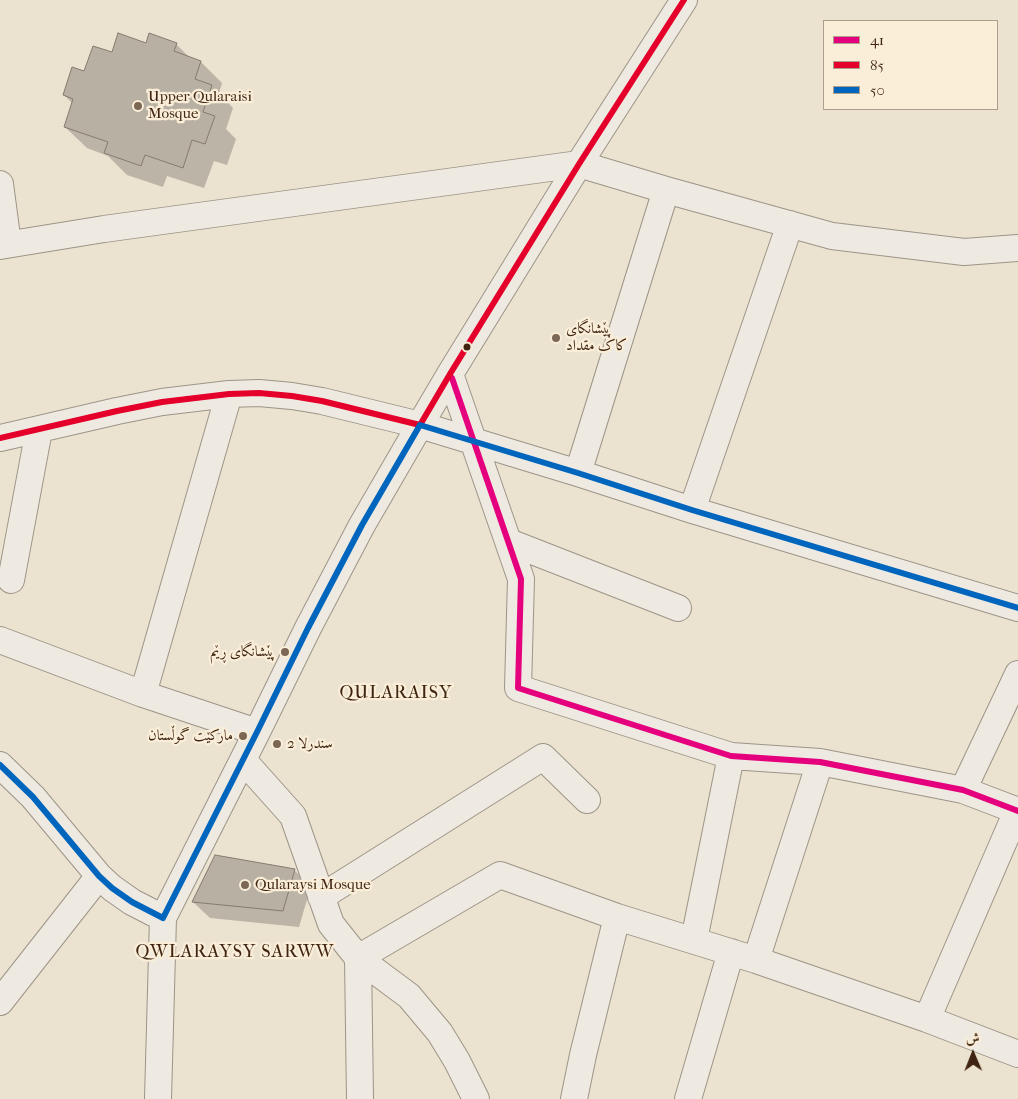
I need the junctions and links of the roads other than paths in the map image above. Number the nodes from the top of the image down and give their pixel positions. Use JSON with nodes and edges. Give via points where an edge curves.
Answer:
{"nodes":[{"id":1,"x":684,"y":0,"type":"edge"},
{"id":2,"x":579,"y":164,"type":"junction"},
{"id":3,"x":0,"y":184,"type":"edge"},
{"id":4,"x":666,"y":190,"type":"junction"},
{"id":5,"x":790,"y":224,"type":"junction"},
{"id":6,"x":4,"y":245,"type":"edge"},
{"id":7,"x":1018,"y":248,"type":"edge"},
{"id":8,"x":450,"y":374,"type":"junction"},
{"id":9,"x":229,"y":394,"type":"junction"},
{"id":10,"x":420,"y":425,"type":"junction"},
{"id":11,"x":39,"y":430,"type":"junction"},
{"id":12,"x":0,"y":438,"type":"edge"},
{"id":13,"x":473,"y":442,"type":"junction"},
{"id":14,"x":578,"y":473,"type":"junction"},
{"id":15,"x":692,"y":510,"type":"junction"},
{"id":16,"x":509,"y":542,"type":"junction"},
{"id":17,"x":11,"y":580,"type":"dead end"},
{"id":18,"x":678,"y":608,"type":"dead end"},
{"id":19,"x":1018,"y":608,"type":"edge"},
{"id":20,"x":0,"y":640,"type":"edge"},
{"id":21,"x":1018,"y":674,"type":"edge"},
{"id":22,"x":143,"y":694,"type":"junction"},
{"id":23,"x":257,"y":732,"type":"junction"},
{"id":24,"x":731,"y":756,"type":"junction"},
{"id":25,"x":243,"y":760,"type":"junction"},
{"id":26,"x":820,"y":762,"type":"junction"},
{"id":27,"x":0,"y":765,"type":"edge"},
{"id":28,"x":963,"y":790,"type":"junction"},
{"id":29,"x":587,"y":800,"type":"dead end"},
{"id":30,"x":1018,"y":811,"type":"edge"},
{"id":31,"x":99,"y":876,"type":"junction"},
{"id":32,"x":321,"y":897,"type":"junction"},
{"id":33,"x":163,"y":918,"type":"junction"},
{"id":34,"x":617,"y":918,"type":"junction"},
{"id":35,"x":694,"y":940,"type":"junction"},
{"id":36,"x":731,"y":952,"type":"junction"},
{"id":37,"x":358,"y":958,"type":"junction"},
{"id":38,"x":756,"y":960,"type":"junction"},
{"id":39,"x":0,"y":1002,"type":"edge"},
{"id":40,"x":927,"y":1019,"type":"junction"},
{"id":41,"x":1018,"y":1054,"type":"edge"},
{"id":42,"x":158,"y":1099,"type":"edge"},
{"id":43,"x":360,"y":1099,"type":"edge"},
{"id":44,"x":476,"y":1099,"type":"edge"},
{"id":45,"x":574,"y":1099,"type":"edge"},
{"id":46,"x":688,"y":1099,"type":"edge"}],
"edges":[{"from":1,"to":2,"type":"street"},
{"from":2,"to":4,"type":"street"},
{"from":2,"to":6,"type":"street","via":[[104,228]]},
{"from":2,"to":8,"type":"street"},
{"from":3,"to":6,"type":"street"},
{"from":4,"to":5,"type":"street"},
{"from":4,"to":14,"type":"street"},
{"from":5,"to":7,"type":"street","via":[[832,236],[964,252]]},
{"from":5,"to":15,"type":"street"},
{"from":8,"to":10,"type":"street"},
{"from":8,"to":13,"type":"street"},
{"from":9,"to":10,"type":"street","via":[[300,397]]},
{"from":9,"to":11,"type":"street","via":[[162,402]]},
{"from":9,"to":22,"type":"street"},
{"from":10,"to":13,"type":"street"},
{"from":10,"to":23,"type":"street","via":[[362,525]]},
{"from":11,"to":12,"type":"street"},
{"from":11,"to":17,"type":"street"},
{"from":13,"to":14,"type":"street"},
{"from":13,"to":16,"type":"street"},
{"from":14,"to":15,"type":"street"},
{"from":15,"to":19,"type":"street"},
{"from":16,"to":18,"type":"street"},
{"from":16,"to":24,"type":"street","via":[[521,579],[518,688]]},
{"from":20,"to":22,"type":"street"},
{"from":21,"to":28,"type":"street"},
{"from":22,"to":23,"type":"street"},
{"from":23,"to":25,"type":"street"},
{"from":24,"to":26,"type":"street"},
{"from":24,"to":35,"type":"street"},
{"from":25,"to":32,"type":"street","via":[[293,816]]},
{"from":25,"to":33,"type":"street"},
{"from":26,"to":28,"type":"street"},
{"from":26,"to":38,"type":"street"},
{"from":27,"to":31,"type":"street","via":[[33,797]]},
{"from":28,"to":30,"type":"street"},
{"from":29,"to":32,"type":"street","via":[[543,757]]},
{"from":30,"to":40,"type":"street"},
{"from":31,"to":33,"type":"street","via":[[132,902]]},
{"from":31,"to":39,"type":"street"},
{"from":32,"to":37,"type":"street","via":[[331,924]]},
{"from":33,"to":42,"type":"street"},
{"from":34,"to":35,"type":"street"},
{"from":34,"to":37,"type":"street","via":[[500,875]]},
{"from":34,"to":45,"type":"street"},
{"from":35,"to":36,"type":"street"},
{"from":36,"to":38,"type":"street"},
{"from":36,"to":46,"type":"street"},
{"from":37,"to":43,"type":"street"},
{"from":37,"to":44,"type":"street","via":[[409,996],[440,1033]]},
{"from":38,"to":40,"type":"street"},
{"from":40,"to":41,"type":"street"}]}
